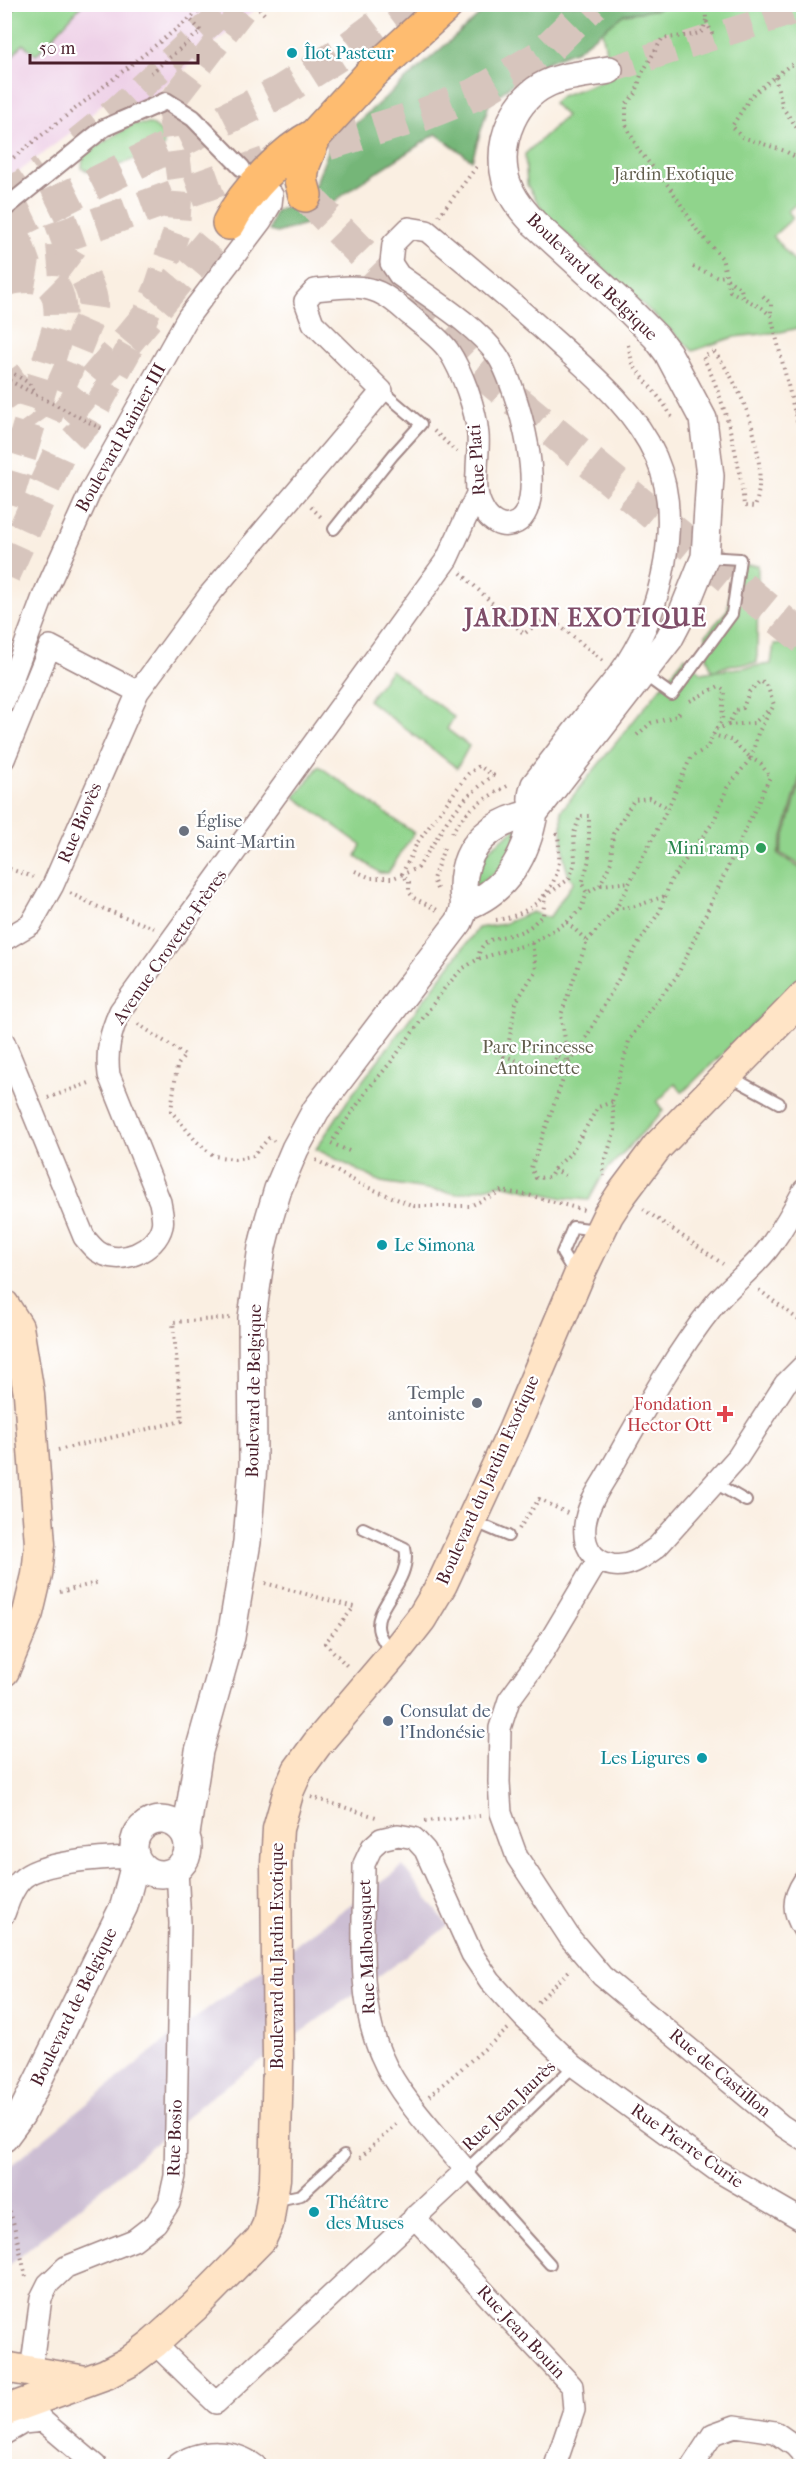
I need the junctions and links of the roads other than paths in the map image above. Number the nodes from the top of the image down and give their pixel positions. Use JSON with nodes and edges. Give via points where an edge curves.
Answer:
{"nodes":[{"id":1,"x":447,"y":4,"type":"edge"},
{"id":2,"x":467,"y":4,"type":"edge"},
{"id":3,"x":609,"y":70,"type":"tunnel mouth"},
{"id":4,"x":350,"y":98,"type":"junction"},
{"id":5,"x":315,"y":135,"type":"junction"},
{"id":6,"x":242,"y":168,"type":"dead end"},
{"id":7,"x":292,"y":196,"type":"junction"},
{"id":8,"x":4,"y":210,"type":"edge"},
{"id":9,"x":382,"y":391,"type":"junction"},
{"id":10,"x":476,"y":496,"type":"junction"},
{"id":11,"x":334,"y":529,"type":"road end"},
{"id":12,"x":705,"y":557,"type":"junction"},
{"id":13,"x":631,"y":673,"type":"junction"},
{"id":14,"x":138,"y":692,"type":"junction"},
{"id":15,"x":4,"y":702,"type":"edge"},
{"id":16,"x":4,"y":759,"type":"edge"},
{"id":17,"x":534,"y":813,"type":"junction"},
{"id":18,"x":466,"y":906,"type":"junction"},
{"id":19,"x":4,"y":940,"type":"edge"},
{"id":20,"x":804,"y":996,"type":"edge"},
{"id":21,"x":4,"y":1042,"type":"edge"},
{"id":22,"x":726,"y":1075,"type":"junction"},
{"id":23,"x":778,"y":1103,"type":"dead end"},
{"id":24,"x":804,"y":1191,"type":"edge"},
{"id":25,"x":4,"y":1305,"type":"edge"},
{"id":26,"x":804,"y":1365,"type":"edge"},
{"id":27,"x":715,"y":1483,"type":"junction"},
{"id":28,"x":746,"y":1501,"type":"dead end"},
{"id":29,"x":475,"y":1516,"type":"junction"},
{"id":30,"x":363,"y":1528,"type":"dead end"},
{"id":31,"x":508,"y":1536,"type":"dead end"},
{"id":32,"x":598,"y":1560,"type":"junction"},
{"id":33,"x":392,"y":1656,"type":"junction"},
{"id":34,"x":4,"y":1671,"type":"edge"},
{"id":35,"x":199,"y":1751,"type":"junction"},
{"id":36,"x":159,"y":1820,"type":"junction"},
{"id":37,"x":186,"y":1834,"type":"junction"},
{"id":38,"x":150,"y":1865,"type":"junction"},
{"id":39,"x":804,"y":1881,"type":"edge"},
{"id":40,"x":4,"y":1914,"type":"edge"},
{"id":41,"x":804,"y":1930,"type":"edge"},
{"id":42,"x":574,"y":2066,"type":"junction"},
{"id":43,"x":4,"y":2138,"type":"edge"},
{"id":44,"x":804,"y":2140,"type":"edge"},
{"id":45,"x":344,"y":2155,"type":"dead end"},
{"id":46,"x":466,"y":2170,"type":"junction"},
{"id":47,"x":273,"y":2201,"type":"junction"},
{"id":48,"x":414,"y":2217,"type":"junction"},
{"id":49,"x":804,"y":2222,"type":"edge"},
{"id":50,"x":550,"y":2264,"type":"dead end"},
{"id":51,"x":154,"y":2343,"type":"junction"},
{"id":52,"x":13,"y":2371,"type":"edge"},
{"id":53,"x":86,"y":2381,"type":"junction"},
{"id":54,"x":16,"y":2418,"type":"edge"},
{"id":55,"x":804,"y":2456,"type":"edge"},
{"id":56,"x":96,"y":2466,"type":"edge"},
{"id":57,"x":176,"y":2466,"type":"edge"},
{"id":58,"x":256,"y":2466,"type":"edge"},
{"id":59,"x":555,"y":2466,"type":"edge"},
{"id":60,"x":692,"y":2466,"type":"edge"}],
"edges":[{"from":1,"to":4,"type":"main road"},
{"from":2,"to":4,"type":"main road","via":[[394,70]]},
{"from":3,"to":12,"type":"street","name":"Boulevard de Belgique","via":[[544,84],[527,98],[510,121],[504,171],[519,206],[656,337],[688,387],[703,419],[707,440],[710,476]]},
{"from":4,"to":5,"type":"main road"},
{"from":5,"to":7,"type":"main road","via":[[303,165],[302,180]]},
{"from":5,"to":7,"type":"main road","via":[[289,151],[239,203],[223,228]]},
{"from":6,"to":8,"type":"street","via":[[193,118],[166,101],[104,128]]},
{"from":7,"to":15,"type":"street","name":"Boulevard Rainier III","via":[[267,212],[188,318],[119,439],[79,513]]},
{"from":9,"to":10,"type":"street","name":"Rue Plati","via":[[313,323],[305,302],[315,290],[370,289],[393,300],[447,348],[470,398],[478,434]]},
{"from":9,"to":11,"type":"lane","via":[[421,424]]},
{"from":9,"to":14,"type":"street","via":[[210,594]]},
{"from":10,"to":13,"type":"street","name":"Rue Plati","via":[[496,523],[514,525],[524,516],[530,505],[532,483],[525,436],[509,376],[498,355],[481,336],[399,275],[391,262],[393,244],[409,228],[428,231],[588,370],[630,413],[656,457],[666,493],[663,574],[653,612],[627,662]]},
{"from":10,"to":21,"type":"street","name":"Avenue Crovetto-Frères","via":[[447,559],[120,1011],[113,1026],[107,1056],[109,1075],[160,1202],[162,1224],[156,1241],[143,1251],[115,1256],[99,1252],[84,1237]]},
{"from":12,"to":13,"type":"street","name":"Boulevard de Belgique","via":[[693,592],[669,639]]},
{"from":12,"to":13,"type":"lane","via":[[740,559],[732,614],[672,695]]},
{"from":13,"to":17,"type":"street","name":"Boulevard de Belgique"},
{"from":14,"to":16,"type":"street","via":[[50,646]]},
{"from":14,"to":19,"type":"street","name":"Rue Biovès","via":[[53,885],[31,924]]},
{"from":17,"to":18,"type":"street","name":"Boulevard de Belgique","via":[[523,853],[512,871],[482,900]]},
{"from":17,"to":18,"type":"street","name":"Boulevard de Belgique","via":[[511,818],[480,841],[466,867]]},
{"from":18,"to":35,"type":"street","name":"Boulevard de Belgique","via":[[452,934],[316,1110],[278,1189],[262,1247],[252,1318],[253,1465],[249,1526],[231,1637]]},
{"from":20,"to":22,"type":"main road","name":"Boulevard du Jardin Exotique"},
{"from":22,"to":23,"type":"lane"},
{"from":22,"to":29,"type":"main road","name":"Boulevard du Jardin Exotique","via":[[657,1147],[600,1230]]},
{"from":24,"to":32,"type":"street","via":[[770,1247],[696,1329],[590,1505],[585,1543]]},
{"from":25,"to":34,"type":"main road","via":[[18,1327],[29,1394],[40,1544],[28,1612]]},
{"from":26,"to":27,"type":"street"},
{"from":27,"to":28,"type":"lane"},
{"from":27,"to":32,"type":"street","via":[[657,1547],[641,1559],[624,1566]]},
{"from":29,"to":31,"type":"lane"},
{"from":29,"to":33,"type":"main road","name":"Boulevard du Jardin Exotique","via":[[442,1584]]},
{"from":30,"to":33,"type":"lane","via":[[405,1548],[408,1559],[404,1574],[378,1618],[378,1631]]},
{"from":32,"to":44,"type":"street","name":"Rue de Castillon","via":[[539,1659],[509,1700],[500,1728],[501,1813],[517,1857],[570,1938],[602,1976],[781,2126]]},
{"from":33,"to":47,"type":"main road","name":"Boulevard du Jardin Exotique","via":[[298,1770],[278,1829],[278,2060]]},
{"from":35,"to":36,"type":"street","name":"Boulevard de Belgique"},
{"from":35,"to":37,"type":"street","name":"Boulevard de Belgique"},
{"from":36,"to":37,"type":"street","via":[[170,1821]]},
{"from":36,"to":38,"type":"street","via":[[143,1826],[134,1840]]},
{"from":37,"to":38,"type":"street","via":[[188,1854]]},
{"from":38,"to":40,"type":"street","via":[[100,1858],[32,1873],[21,1880]]},
{"from":38,"to":43,"type":"street","name":"Boulevard de Belgique","via":[[124,1906],[21,2115]]},
{"from":38,"to":52,"type":"street","name":"Rue Bosio","via":[[180,1923],[175,2176],[169,2203],[156,2223],[134,2240],[66,2267],[48,2284]]},
{"from":39,"to":41,"type":"street","via":[[794,1900],[796,1918]]},
{"from":42,"to":46,"type":"lane","name":"Rue Jean Jaurès"},
{"from":42,"to":46,"type":"street","name":"Rue Malbousquet","via":[[490,1981],[472,1954],[425,1850],[414,1838],[399,1835],[381,1839],[364,1864],[364,1975],[369,2018],[381,2056],[414,2109]]},
{"from":42,"to":49,"type":"street","name":"Rue Pierre Curie","via":[[716,2170]]},
{"from":45,"to":47,"type":"lane","via":[[301,2195]]},
{"from":46,"to":48,"type":"street"},
{"from":46,"to":50,"type":"lane"},
{"from":47,"to":51,"type":"main road","name":"Boulevard du Jardin Exotique","via":[[261,2239]]},
{"from":48,"to":51,"type":"street","via":[[216,2403]]},
{"from":48,"to":59,"type":"street","name":"Rue Jean Bouin","via":[[572,2386],[574,2410]]},
{"from":51,"to":53,"type":"main road","name":"Boulevard du Jardin Exotique","via":[[129,2362]]},
{"from":52,"to":53,"type":"main road"},
{"from":52,"to":54,"type":"main road"},
{"from":53,"to":54,"type":"main road","name":"Boulevard du Jardin Exotique"},
{"from":54,"to":56,"type":"street"},
{"from":55,"to":60,"type":"street","via":[[775,2432],[735,2426],[713,2434]]},
{"from":57,"to":58,"type":"street","via":[[227,2452]]}]}
